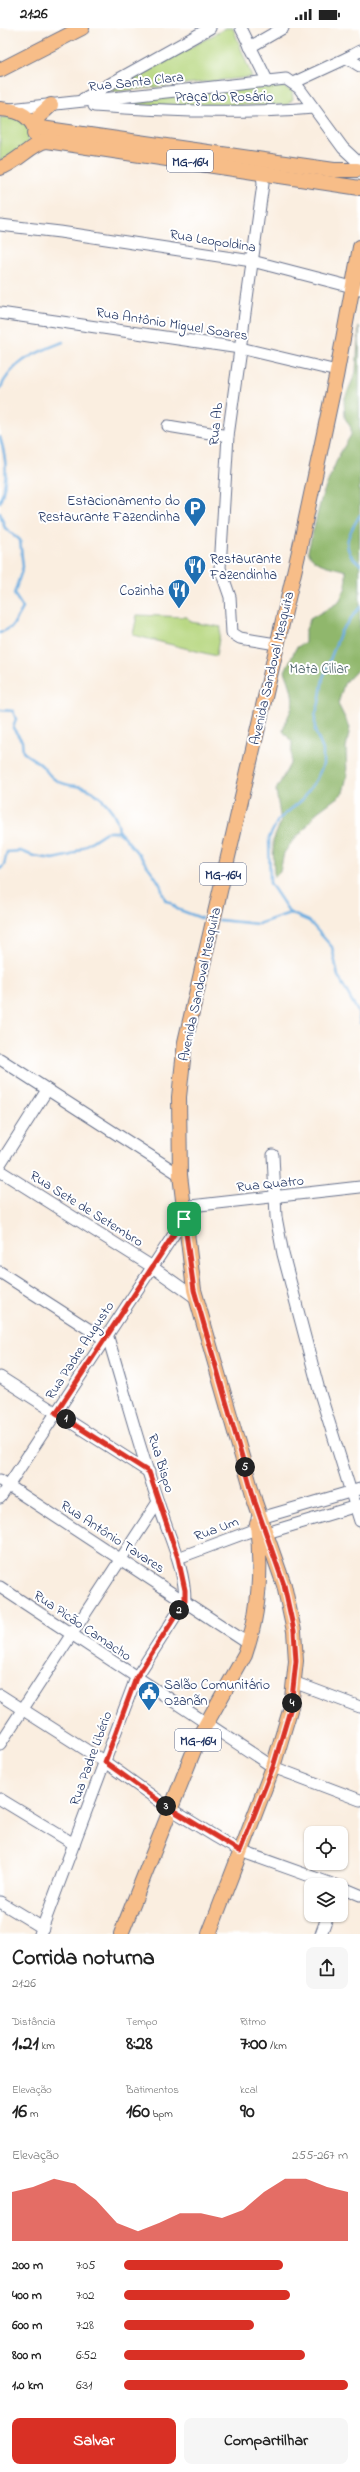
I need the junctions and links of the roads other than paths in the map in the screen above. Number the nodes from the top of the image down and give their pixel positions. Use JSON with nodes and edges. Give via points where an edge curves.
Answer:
{"nodes":[{"id":1,"x":82,"y":28,"type":"edge"},
{"id":2,"x":210,"y":28,"type":"edge"},
{"id":3,"x":242,"y":28,"type":"edge"},
{"id":4,"x":283,"y":28,"type":"edge"},
{"id":5,"x":250,"y":47,"type":"junction"},
{"id":6,"x":360,"y":50,"type":"edge"},
{"id":7,"x":347,"y":58,"type":"junction"},
{"id":8,"x":360,"y":66,"type":"edge"},
{"id":9,"x":0,"y":70,"type":"edge"},
{"id":10,"x":268,"y":82,"type":"junction"},
{"id":11,"x":293,"y":83,"type":"junction"},
{"id":12,"x":78,"y":102,"type":"junction"},
{"id":13,"x":57,"y":104,"type":"junction"},
{"id":14,"x":313,"y":108,"type":"junction"},
{"id":15,"x":4,"y":109,"type":"edge"},
{"id":16,"x":34,"y":127,"type":"junction"},
{"id":17,"x":25,"y":155,"type":"junction"},
{"id":18,"x":359,"y":166,"type":"edge"},
{"id":19,"x":0,"y":168,"type":"edge"},
{"id":20,"x":262,"y":172,"type":"junction"},
{"id":21,"x":360,"y":188,"type":"edge"},
{"id":22,"x":0,"y":225,"type":"edge"},
{"id":23,"x":360,"y":246,"type":"edge"},
{"id":24,"x":252,"y":261,"type":"junction"},
{"id":25,"x":356,"y":288,"type":"edge"},
{"id":26,"x":0,"y":313,"type":"edge"},
{"id":27,"x":240,"y":348,"type":"junction"},
{"id":28,"x":337,"y":371,"type":"junction"},
{"id":29,"x":168,"y":426,"type":"dead end"},
{"id":30,"x":228,"y":436,"type":"junction"},
{"id":31,"x":276,"y":644,"type":"junction"},
{"id":32,"x":0,"y":1059,"type":"edge"},
{"id":33,"x":47,"y":1090,"type":"junction"},
{"id":34,"x":272,"y":1156,"type":"dead end"},
{"id":35,"x":0,"y":1164,"type":"edge"},
{"id":36,"x":0,"y":1171,"type":"edge"},
{"id":37,"x":180,"y":1175,"type":"junction"},
{"id":38,"x":359,"y":1190,"type":"edge"},
{"id":39,"x":274,"y":1198,"type":"junction"},
{"id":40,"x":183,"y":1213,"type":"junction"},
{"id":41,"x":151,"y":1266,"type":"junction"},
{"id":42,"x":0,"y":1272,"type":"edge"},
{"id":43,"x":196,"y":1298,"type":"junction"},
{"id":44,"x":106,"y":1336,"type":"junction"},
{"id":45,"x":0,"y":1377,"type":"edge"},
{"id":46,"x":56,"y":1413,"type":"junction"},
{"id":47,"x":149,"y":1472,"type":"junction"},
{"id":48,"x":4,"y":1483,"type":"edge"},
{"id":49,"x":356,"y":1490,"type":"edge"},
{"id":50,"x":0,"y":1498,"type":"edge"},
{"id":51,"x":158,"y":1502,"type":"junction"},
{"id":52,"x":358,"y":1506,"type":"edge"},
{"id":53,"x":360,"y":1521,"type":"edge"},
{"id":54,"x":261,"y":1529,"type":"junction"},
{"id":55,"x":120,"y":1558,"type":"junction"},
{"id":56,"x":178,"y":1558,"type":"junction"},
{"id":57,"x":284,"y":1585,"type":"junction"},
{"id":58,"x":0,"y":1587,"type":"edge"},
{"id":59,"x":260,"y":1588,"type":"junction"},
{"id":60,"x":185,"y":1601,"type":"junction"},
{"id":61,"x":72,"y":1636,"type":"junction"},
{"id":62,"x":249,"y":1644,"type":"junction"},
{"id":63,"x":136,"y":1678,"type":"junction"},
{"id":64,"x":296,"y":1682,"type":"junction"},
{"id":65,"x":0,"y":1695,"type":"edge"},
{"id":66,"x":360,"y":1707,"type":"edge"},
{"id":67,"x":23,"y":1710,"type":"junction"},
{"id":68,"x":206,"y":1723,"type":"junction"},
{"id":69,"x":0,"y":1744,"type":"edge"},
{"id":70,"x":105,"y":1762,"type":"junction"},
{"id":71,"x":273,"y":1767,"type":"junction"},
{"id":72,"x":0,"y":1799,"type":"edge"},
{"id":73,"x":360,"y":1800,"type":"edge"},
{"id":74,"x":169,"y":1808,"type":"junction"},
{"id":75,"x":74,"y":1844,"type":"junction"},
{"id":76,"x":240,"y":1851,"type":"junction"},
{"id":77,"x":315,"y":1878,"type":"edge"},
{"id":78,"x":348,"y":1890,"type":"edge"},
{"id":79,"x":360,"y":1895,"type":"edge"},
{"id":80,"x":0,"y":1902,"type":"edge"},
{"id":81,"x":325,"y":1922,"type":"edge"},
{"id":82,"x":42,"y":1931,"type":"edge"},
{"id":83,"x":121,"y":1934,"type":"edge"},
{"id":84,"x":209,"y":1934,"type":"edge"},
{"id":85,"x":321,"y":1934,"type":"edge"}],
"edges":[{"from":1,"to":9,"type":"main road"},
{"from":2,"to":12,"type":"street"},
{"from":3,"to":5,"type":"street"},
{"from":4,"to":5,"type":"street"},
{"from":5,"to":10,"type":"street"},
{"from":6,"to":7,"type":"street"},
{"from":7,"to":8,"type":"street"},
{"from":7,"to":11,"type":"street"},
{"from":10,"to":11,"type":"street","name":"Rua Santa Clara","via":[[286,79]]},
{"from":10,"to":12,"type":"street","name":"Rua Santa Clara"},
{"from":11,"to":14,"type":"street"},
{"from":12,"to":13,"type":"street","name":"Rua Santa Clara"},
{"from":13,"to":14,"type":"street","name":"Praça do Rosário","via":[[169,111],[268,112]]},
{"from":13,"to":15,"type":"street","name":"Rua Santa Clara"},
{"from":13,"to":16,"type":"main road","via":[[41,113]]},
{"from":14,"to":18,"type":"street"},
{"from":15,"to":16,"type":"main road","via":[[26,115]]},
{"from":16,"to":17,"type":"main road","via":[[32,141]]},
{"from":16,"to":18,"type":"main road","number":"MG-164","via":[[334,170]]},
{"from":17,"to":19,"type":"main road","number":"MG-164"},
{"from":17,"to":20,"type":"main road","number":"MG-164","via":[[38,143],[47,141]]},
{"from":18,"to":21,"type":"main road","number":"MG-164","via":[[356,176]]},
{"from":20,"to":21,"type":"main road","number":"MG-164"},
{"from":20,"to":24,"type":"street","name":"Rua Ab","via":[[263,184]]},
{"from":22,"to":24,"type":"street","name":"Rua Leopoldina"},
{"from":23,"to":25,"type":"main road","name":"Avenida Sandoval Mesquita","number":"MG-164"},
{"from":24,"to":25,"type":"street","name":"Rua Leopoldina"},
{"from":24,"to":27,"type":"street","name":"Rua Ab"},
{"from":25,"to":28,"type":"main road","name":"Avenida Sandoval Mesquita","number":"MG-164"},
{"from":26,"to":27,"type":"street","name":"Rua Antônio Miguel Soares"},
{"from":27,"to":28,"type":"street","name":"Rua Antônio Miguel Soares"},
{"from":27,"to":30,"type":"street","name":"Rua Ab"},
{"from":28,"to":31,"type":"main road","name":"Avenida Sandoval Mesquita","number":"MG-164","via":[[301,543]]},
{"from":29,"to":30,"type":"street"},
{"from":30,"to":31,"type":"street","name":"Rua Ab","via":[[220,568],[230,598],[232,633],[240,638]]},
{"from":31,"to":37,"type":"main road","name":"Avenida Sandoval Mesquita","number":"MG-164","via":[[185,1042],[179,1097]]},
{"from":32,"to":33,"type":"street"},
{"from":33,"to":35,"type":"street"},
{"from":33,"to":37,"type":"street"},
{"from":34,"to":39,"type":"street"},
{"from":36,"to":41,"type":"street","name":"Rua Sete de Setembro"},
{"from":37,"to":40,"type":"main road","name":"Avenida Sandoval Mesquita","number":"MG-164"},
{"from":38,"to":39,"type":"street","name":"Rua Quatro"},
{"from":39,"to":40,"type":"street","name":"Rua Quatro"},
{"from":39,"to":49,"type":"street","via":[[283,1254],[319,1390]]},
{"from":40,"to":41,"type":"street","name":"Rua Padre Augusto"},
{"from":40,"to":43,"type":"main road","name":"Avenida Sandoval Mesquita","number":"MG-164"},
{"from":41,"to":43,"type":"street","name":"Rua Sete de Setembro"},
{"from":41,"to":44,"type":"street","name":"Rua Padre Augusto"},
{"from":42,"to":44,"type":"street"},
{"from":43,"to":54,"type":"main road","name":"Avenida Sandoval Mesquita","number":"MG-164"},
{"from":44,"to":46,"type":"street","name":"Rua Padre Augusto"},
{"from":44,"to":47,"type":"street","name":"Rua Bispo"},
{"from":45,"to":46,"type":"street"},
{"from":46,"to":47,"type":"street"},
{"from":46,"to":48,"type":"street","name":"Rua Padre Augusto"},
{"from":47,"to":51,"type":"street","name":"Rua Bispo"},
{"from":48,"to":50,"type":"street","name":"Rua Padre Augusto"},
{"from":48,"to":55,"type":"street","name":"Rua Antônio Tavares"},
{"from":49,"to":52,"type":"street"},
{"from":49,"to":54,"type":"street"},
{"from":51,"to":55,"type":"street"},
{"from":51,"to":56,"type":"street","name":"Rua Bispo"},
{"from":52,"to":53,"type":"street"},
{"from":52,"to":54,"type":"street"},
{"from":54,"to":56,"type":"street","name":"Rua Um"},
{"from":54,"to":57,"type":"main road","name":"Avenida Sandoval Mesquita"},
{"from":54,"to":59,"type":"main road","number":"MG-164"},
{"from":55,"to":60,"type":"street","name":"Rua Antônio Tavares"},
{"from":55,"to":61,"type":"street"},
{"from":56,"to":60,"type":"street","name":"Rua Bispo"},
{"from":57,"to":59,"type":"main road","via":[[281,1580],[270,1576],[265,1578]]},
{"from":57,"to":64,"type":"main road","name":"Avenida Sandoval Mesquita","via":[[294,1631]]},
{"from":58,"to":61,"type":"street","name":"Rua Picão Camacho"},
{"from":59,"to":62,"type":"main road","number":"MG-164"},
{"from":60,"to":62,"type":"street","name":"Rua Antônio Tavares"},
{"from":60,"to":63,"type":"street","name":"Rua Padre Libério"},
{"from":61,"to":63,"type":"street","name":"Rua Picão Camacho"},
{"from":61,"to":67,"type":"street"},
{"from":62,"to":68,"type":"main road","number":"MG-164"},
{"from":63,"to":68,"type":"street","name":"Rua Picão Camacho"},
{"from":63,"to":70,"type":"street","name":"Rua Padre Libério"},
{"from":64,"to":66,"type":"street"},
{"from":64,"to":71,"type":"main road","name":"Avenida Sandoval Mesquita"},
{"from":65,"to":67,"type":"street"},
{"from":67,"to":69,"type":"street"},
{"from":67,"to":70,"type":"street"},
{"from":68,"to":71,"type":"street","name":"Rua Picão Camacho"},
{"from":68,"to":74,"type":"main road","number":"MG-164"},
{"from":70,"to":74,"type":"street"},
{"from":70,"to":75,"type":"street","name":"Rua Padre Libério"},
{"from":71,"to":73,"type":"street","name":"Rua Picão Camacho"},
{"from":71,"to":76,"type":"main road","name":"Avenida Sandoval Mesquita"},
{"from":72,"to":75,"type":"street"},
{"from":74,"to":76,"type":"street"},
{"from":74,"to":83,"type":"main road","number":"MG-164"},
{"from":75,"to":82,"type":"street","name":"Rua Padre Libério"},
{"from":76,"to":77,"type":"street"},
{"from":76,"to":84,"type":"main road","name":"Avenida Sandoval Mesquita"},
{"from":78,"to":79,"type":"street"},
{"from":80,"to":82,"type":"street"},
{"from":81,"to":85,"type":"street"}]}
